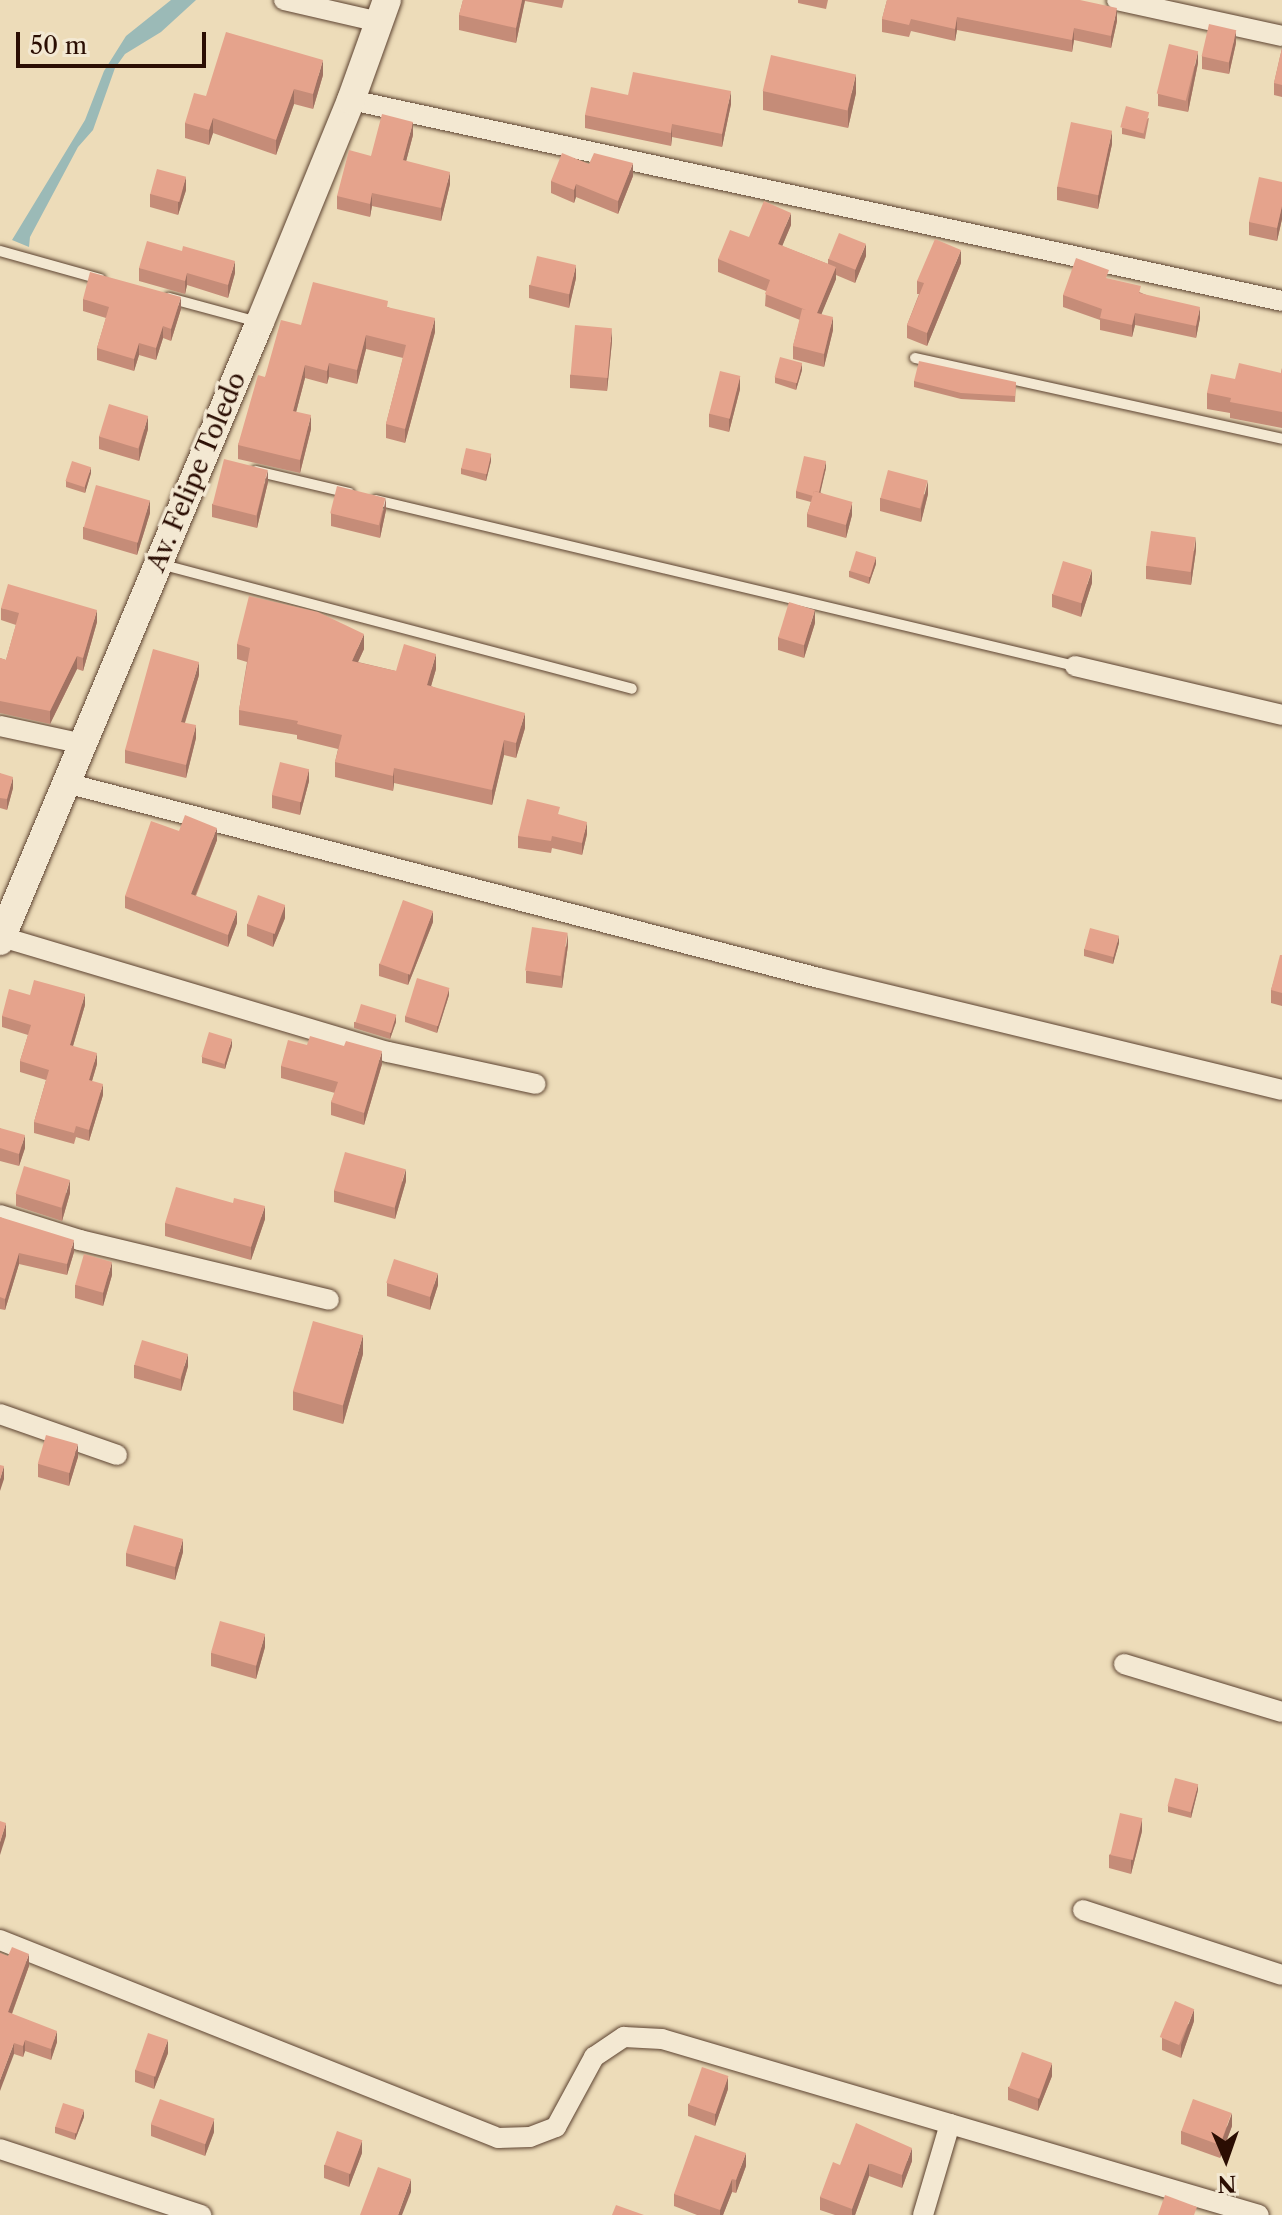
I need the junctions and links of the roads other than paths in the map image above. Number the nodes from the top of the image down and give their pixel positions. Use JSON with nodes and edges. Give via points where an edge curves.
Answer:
{"nodes":[{"id":1,"x":284,"y":0,"type":"edge"},
{"id":2,"x":1117,"y":0,"type":"edge"},
{"id":3,"x":383,"y":11,"type":"edge"},
{"id":4,"x":1282,"y":36,"type":"edge"},
{"id":5,"x":351,"y":100,"type":"junction"},
{"id":6,"x":0,"y":251,"type":"edge"},
{"id":7,"x":109,"y":282,"type":"edge"},
{"id":8,"x":154,"y":294,"type":"edge"},
{"id":9,"x":1282,"y":301,"type":"edge"},
{"id":10,"x":260,"y":322,"type":"junction"},
{"id":11,"x":915,"y":358,"type":"dead end"},
{"id":12,"x":1282,"y":439,"type":"edge"},
{"id":13,"x":249,"y":469,"type":"edge"},
{"id":14,"x":356,"y":495,"type":"edge"},
{"id":15,"x":371,"y":499,"type":"edge"},
{"id":16,"x":159,"y":564,"type":"junction"},
{"id":17,"x":1075,"y":666,"type":"joint"},
{"id":18,"x":632,"y":689,"type":"dead end"},
{"id":19,"x":1282,"y":715,"type":"edge"},
{"id":20,"x":0,"y":726,"type":"edge"},
{"id":21,"x":83,"y":744,"type":"junction"},
{"id":22,"x":66,"y":783,"type":"junction"},
{"id":23,"x":1,"y":939,"type":"edge"},
{"id":24,"x":536,"y":1084,"type":"dead end"},
{"id":25,"x":1282,"y":1090,"type":"edge"},
{"id":26,"x":0,"y":1215,"type":"edge"},
{"id":27,"x":329,"y":1300,"type":"dead end"},
{"id":28,"x":0,"y":1414,"type":"edge"},
{"id":29,"x":117,"y":1455,"type":"dead end"},
{"id":30,"x":1124,"y":1664,"type":"dead end"},
{"id":31,"x":1282,"y":1712,"type":"edge"},
{"id":32,"x":1083,"y":1910,"type":"dead end"},
{"id":33,"x":0,"y":1940,"type":"edge"},
{"id":34,"x":1282,"y":1975,"type":"edge"},
{"id":35,"x":950,"y":2124,"type":"junction"},
{"id":36,"x":0,"y":2149,"type":"edge"},
{"id":37,"x":201,"y":2215,"type":"edge"},
{"id":38,"x":923,"y":2215,"type":"edge"},
{"id":39,"x":1259,"y":2215,"type":"edge"}],
"edges":[{"from":1,"to":3,"type":"street"},
{"from":2,"to":4,"type":"street"},
{"from":3,"to":5,"type":"main road","name":"Av. Felipe Toledo"},
{"from":5,"to":9,"type":"street"},
{"from":5,"to":10,"type":"main road","name":"Av. Felipe Toledo"},
{"from":6,"to":7,"type":"lane"},
{"from":8,"to":10,"type":"lane"},
{"from":10,"to":16,"type":"main road","name":"Av. Felipe Toledo","via":[[211,460]]},
{"from":11,"to":12,"type":"lane"},
{"from":13,"to":14,"type":"lane"},
{"from":15,"to":17,"type":"lane"},
{"from":16,"to":18,"type":"lane"},
{"from":16,"to":21,"type":"main road","name":"Av. Felipe Toledo"},
{"from":17,"to":19,"type":"street"},
{"from":20,"to":21,"type":"street"},
{"from":21,"to":22,"type":"main road","name":"Av. Felipe Toledo"},
{"from":22,"to":23,"type":"main road","name":"Av. Felipe Toledo"},
{"from":22,"to":25,"type":"street","via":[[819,978]]},
{"from":23,"to":24,"type":"street","via":[[388,1052]]},
{"from":26,"to":27,"type":"street","via":[[80,1240]]},
{"from":28,"to":29,"type":"street"},
{"from":30,"to":31,"type":"street"},
{"from":32,"to":34,"type":"street"},
{"from":33,"to":35,"type":"street","via":[[498,2138],[530,2137],[556,2127],[594,2057],[624,2037],[662,2039]]},
{"from":35,"to":38,"type":"street"},
{"from":35,"to":39,"type":"street"},
{"from":36,"to":37,"type":"street"}]}
